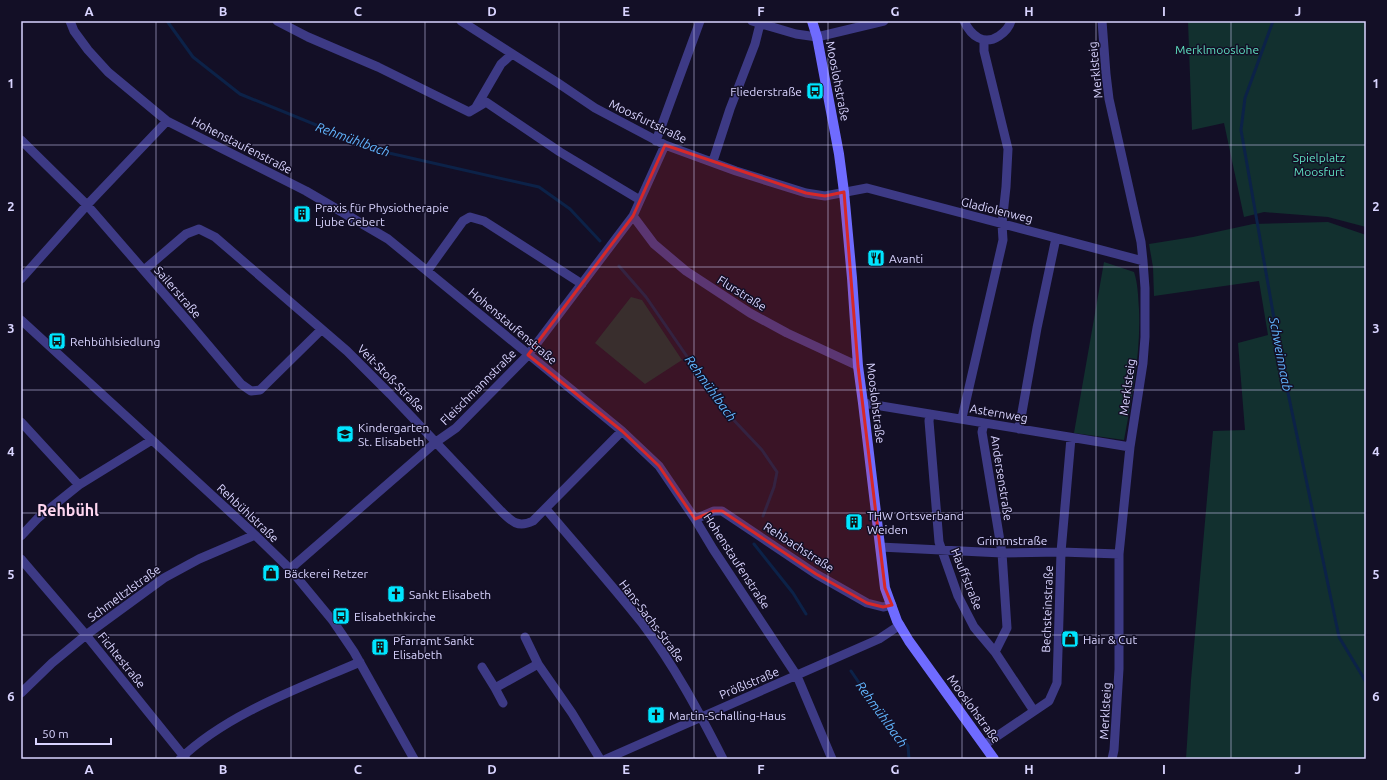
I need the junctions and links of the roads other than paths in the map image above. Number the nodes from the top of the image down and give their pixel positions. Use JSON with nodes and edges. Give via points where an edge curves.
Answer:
{"nodes":[{"id":1,"x":70,"y":21,"type":"edge"},
{"id":2,"x":277,"y":21,"type":"edge"},
{"id":3,"x":461,"y":21,"type":"edge"},
{"id":4,"x":700,"y":21,"type":"edge"},
{"id":5,"x":812,"y":21,"type":"edge"},
{"id":6,"x":884,"y":21,"type":"edge"},
{"id":7,"x":964,"y":21,"type":"edge"},
{"id":8,"x":1011,"y":21,"type":"edge"},
{"id":9,"x":1102,"y":21,"type":"edge"},
{"id":10,"x":756,"y":22,"type":"edge"},
{"id":11,"x":817,"y":37,"type":"junction"},
{"id":12,"x":984,"y":40,"type":"junction"},
{"id":13,"x":512,"y":54,"type":"junction"},
{"id":14,"x":475,"y":109,"type":"junction"},
{"id":15,"x":167,"y":121,"type":"junction"},
{"id":16,"x":21,"y":140,"type":"edge"},
{"id":17,"x":656,"y":141,"type":"junction"},
{"id":18,"x":665,"y":145,"type":"junction"},
{"id":19,"x":713,"y":162,"type":"junction"},
{"id":20,"x":844,"y":192,"type":"junction"},
{"id":21,"x":640,"y":200,"type":"junction"},
{"id":22,"x":87,"y":205,"type":"junction"},
{"id":23,"x":633,"y":216,"type":"junction"},
{"id":24,"x":1002,"y":224,"type":"junction"},
{"id":25,"x":1056,"y":238,"type":"junction"},
{"id":26,"x":1143,"y":261,"type":"junction"},
{"id":27,"x":144,"y":270,"type":"junction"},
{"id":28,"x":427,"y":270,"type":"junction"},
{"id":29,"x":21,"y":279,"type":"edge"},
{"id":30,"x":582,"y":284,"type":"junction"},
{"id":31,"x":21,"y":320,"type":"edge"},
{"id":32,"x":321,"y":330,"type":"junction"},
{"id":33,"x":528,"y":354,"type":"junction"},
{"id":34,"x":858,"y":366,"type":"junction"},
{"id":35,"x":864,"y":403,"type":"junction"},
{"id":36,"x":930,"y":414,"type":"junction"},
{"id":37,"x":962,"y":418,"type":"junction"},
{"id":38,"x":21,"y":422,"type":"edge"},
{"id":39,"x":984,"y":423,"type":"junction"},
{"id":40,"x":1019,"y":429,"type":"junction"},
{"id":41,"x":622,"y":431,"type":"junction"},
{"id":42,"x":1071,"y":438,"type":"junction"},
{"id":43,"x":152,"y":440,"type":"junction"},
{"id":44,"x":436,"y":442,"type":"junction"},
{"id":45,"x":1130,"y":447,"type":"junction"},
{"id":46,"x":79,"y":485,"type":"junction"},
{"id":47,"x":546,"y":509,"type":"junction"},
{"id":48,"x":695,"y":519,"type":"junction"},
{"id":49,"x":255,"y":535,"type":"junction"},
{"id":50,"x":21,"y":536,"type":"edge"},
{"id":51,"x":880,"y":547,"type":"junction"},
{"id":52,"x":943,"y":551,"type":"junction"},
{"id":53,"x":1061,"y":552,"type":"junction"},
{"id":54,"x":1002,"y":553,"type":"junction"},
{"id":55,"x":1119,"y":554,"type":"junction"},
{"id":56,"x":21,"y":560,"type":"edge"},
{"id":57,"x":290,"y":570,"type":"junction"},
{"id":58,"x":892,"y":605,"type":"junction"},
{"id":59,"x":900,"y":625,"type":"junction"},
{"id":60,"x":86,"y":635,"type":"junction"},
{"id":61,"x":525,"y":637,"type":"dead end"},
{"id":62,"x":994,"y":652,"type":"junction"},
{"id":63,"x":360,"y":662,"type":"junction"},
{"id":64,"x":538,"y":664,"type":"junction"},
{"id":65,"x":482,"y":667,"type":"dead end"},
{"id":66,"x":797,"y":676,"type":"junction"},
{"id":67,"x":495,"y":688,"type":"junction"},
{"id":68,"x":21,"y":693,"type":"edge"},
{"id":69,"x":503,"y":703,"type":"dead end"},
{"id":70,"x":1034,"y":711,"type":"junction"},
{"id":71,"x":702,"y":716,"type":"junction"},
{"id":72,"x":984,"y":745,"type":"junction"},
{"id":73,"x":183,"y":758,"type":"edge"},
{"id":74,"x":414,"y":759,"type":"edge"},
{"id":75,"x":600,"y":759,"type":"edge"},
{"id":76,"x":606,"y":759,"type":"edge"},
{"id":77,"x":723,"y":759,"type":"edge"},
{"id":78,"x":832,"y":759,"type":"edge"},
{"id":79,"x":994,"y":759,"type":"edge"},
{"id":80,"x":1112,"y":759,"type":"edge"}],
"edges":[{"from":1,"to":15,"type":"street","name":"Hohenstaufenstraße","via":[[88,50],[108,72]]},
{"from":2,"to":14,"type":"street","via":[[469,112]]},
{"from":3,"to":13,"type":"street","name":"Moosfurtstraße"},
{"from":4,"to":17,"type":"street"},
{"from":5,"to":11,"type":"street","name":"Mooslohstraße"},
{"from":6,"to":11,"type":"street"},
{"from":7,"to":12,"type":"street","via":[[976,36]]},
{"from":8,"to":12,"type":"street","via":[[999,36],[993,40]]},
{"from":9,"to":26,"type":"street","name":"Merklsteig","via":[[1109,99]]},
{"from":10,"to":11,"type":"street","via":[[796,34]]},
{"from":10,"to":19,"type":"street","via":[[755,44]]},
{"from":11,"to":20,"type":"street","name":"Mooslohstraße"},
{"from":12,"to":24,"type":"street","via":[[984,51],[1008,149]]},
{"from":13,"to":14,"type":"street","via":[[501,64]]},
{"from":13,"to":17,"type":"street","name":"Moosfurtstraße","via":[[595,108]]},
{"from":14,"to":21,"type":"street","via":[[486,102],[560,152]]},
{"from":15,"to":22,"type":"street"},
{"from":15,"to":28,"type":"street","name":"Hohenstaufenstraße","via":[[306,191],[388,239]]},
{"from":16,"to":22,"type":"street","name":"Sailerstraße"},
{"from":17,"to":18,"type":"street","name":"Moosfurtstraße"},
{"from":18,"to":19,"type":"street","name":"Moosfurtstraße"},
{"from":18,"to":21,"type":"street","name":"Fleischmannstraße"},
{"from":19,"to":20,"type":"street","name":"Moosfurtstraße","via":[[806,193],[825,196]]},
{"from":20,"to":24,"type":"street","name":"Gladiolenweg","via":[[867,188]]},
{"from":20,"to":34,"type":"street","name":"Mooslohstraße"},
{"from":21,"to":23,"type":"street","name":"Fleischmannstraße"},
{"from":22,"to":27,"type":"street","name":"Sailerstraße"},
{"from":22,"to":29,"type":"street"},
{"from":23,"to":30,"type":"street","name":"Fleischmannstraße"},
{"from":23,"to":34,"type":"street","name":"Flurstraße","via":[[654,244],[691,275],[750,313]]},
{"from":24,"to":25,"type":"street","name":"Gladiolenweg"},
{"from":24,"to":37,"type":"street","via":[[1003,240]]},
{"from":25,"to":26,"type":"street","name":"Gladiolenweg"},
{"from":25,"to":40,"type":"street"},
{"from":26,"to":45,"type":"street","name":"Merklsteig","via":[[1145,337]]},
{"from":27,"to":32,"type":"street","name":"Veit-Stoß-Straße","via":[[186,234],[199,229],[215,237]]},
{"from":27,"to":32,"type":"street","name":"Sailerstraße","via":[[241,384],[251,391],[260,390]]},
{"from":28,"to":30,"type":"street","via":[[463,221],[470,217],[484,221]]},
{"from":28,"to":33,"type":"street","name":"Hohenstaufenstraße"},
{"from":30,"to":33,"type":"street","name":"Fleischmannstraße"},
{"from":31,"to":43,"type":"street","name":"Rehbühlstraße"},
{"from":32,"to":44,"type":"street","name":"Veit-Stoß-Straße","via":[[385,388]]},
{"from":33,"to":41,"type":"street","name":"Hohenstaufenstraße"},
{"from":33,"to":44,"type":"street","name":"Fleischmannstraße","via":[[456,428]]},
{"from":34,"to":35,"type":"street","name":"Mooslohstraße"},
{"from":35,"to":36,"type":"street","name":"Asternweg"},
{"from":35,"to":51,"type":"street","name":"Mooslohstraße"},
{"from":36,"to":37,"type":"street","name":"Asternweg"},
{"from":36,"to":52,"type":"street","name":"Hauffstraße","via":[[939,542]]},
{"from":37,"to":39,"type":"street","name":"Asternweg"},
{"from":38,"to":46,"type":"street"},
{"from":39,"to":40,"type":"street","name":"Asternweg"},
{"from":39,"to":54,"type":"street","name":"Andersenstraße","via":[[982,432]]},
{"from":40,"to":42,"type":"street","name":"Asternweg"},
{"from":41,"to":47,"type":"street","name":"Veit-Stoß-Straße"},
{"from":41,"to":48,"type":"street","name":"Hohenstaufenstraße","via":[[658,466]]},
{"from":42,"to":45,"type":"street","name":"Asternweg"},
{"from":42,"to":53,"type":"street","name":"Bechsteinstraße"},
{"from":43,"to":46,"type":"street"},
{"from":43,"to":49,"type":"street","name":"Rehbühlstraße"},
{"from":44,"to":47,"type":"street","name":"Veit-Stoß-Straße","via":[[510,520],[517,524],[526,524]]},
{"from":44,"to":57,"type":"street","name":"Fleischmannstraße"},
{"from":45,"to":55,"type":"street","name":"Merklsteig"},
{"from":46,"to":50,"type":"street","via":[[38,518]]},
{"from":47,"to":71,"type":"street","name":"Hans-Sachs-Straße","via":[[642,624],[681,680]]},
{"from":48,"to":58,"type":"street","name":"Rehbachstraße","via":[[714,511],[722,511],[816,574],[867,604],[883,607]]},
{"from":48,"to":66,"type":"street","name":"Hohenstaufenstraße"},
{"from":49,"to":57,"type":"street","name":"Rehbühlstraße"},
{"from":49,"to":60,"type":"street","name":"Schmeltzlstraße","via":[[199,559],[164,578]]},
{"from":51,"to":52,"type":"street","name":"Grimmstraße"},
{"from":51,"to":58,"type":"street","name":"Mooslohstraße","via":[[886,588]]},
{"from":52,"to":54,"type":"street","name":"Grimmstraße"},
{"from":52,"to":62,"type":"street","name":"Hauffstraße","via":[[958,596],[974,627]]},
{"from":53,"to":54,"type":"street","name":"Grimmstraße"},
{"from":53,"to":55,"type":"street","name":"Grimmstraße"},
{"from":53,"to":70,"type":"street","name":"Bechsteinstraße","via":[[1057,684],[1049,702]]},
{"from":54,"to":62,"type":"street","name":"Andersenstraße","via":[[1007,628]]},
{"from":55,"to":80,"type":"street","name":"Merklsteig","via":[[1119,669]]},
{"from":56,"to":60,"type":"street","name":"Fichtestraße"},
{"from":57,"to":63,"type":"street","name":"Rehbühlstraße","via":[[333,621]]},
{"from":58,"to":59,"type":"street","name":"Mooslohstraße"},
{"from":59,"to":66,"type":"street","name":"Prößlstraße","via":[[879,639]]},
{"from":59,"to":72,"type":"street","name":"Mooslohstraße"},
{"from":60,"to":68,"type":"street","name":"Schmeltzlstraße"},
{"from":60,"to":73,"type":"street","name":"Fichtestraße"},
{"from":61,"to":64,"type":"street"},
{"from":62,"to":70,"type":"street","name":"Hauffstraße"},
{"from":63,"to":73,"type":"street","via":[[270,700],[203,740]]},
{"from":63,"to":74,"type":"street","name":"Rehbühlstraße"},
{"from":64,"to":67,"type":"street"},
{"from":64,"to":75,"type":"street"},
{"from":65,"to":67,"type":"street"},
{"from":66,"to":71,"type":"street","name":"Prößlstraße"},
{"from":66,"to":78,"type":"street","name":"Hohenstaufenstraße"},
{"from":67,"to":69,"type":"street"},
{"from":70,"to":72,"type":"street","name":"Bechsteinstraße"},
{"from":71,"to":76,"type":"street","name":"Prößlstraße"},
{"from":71,"to":77,"type":"street","name":"Hans-Sachs-Straße"},
{"from":72,"to":79,"type":"street","name":"Mooslohstraße"}]}
